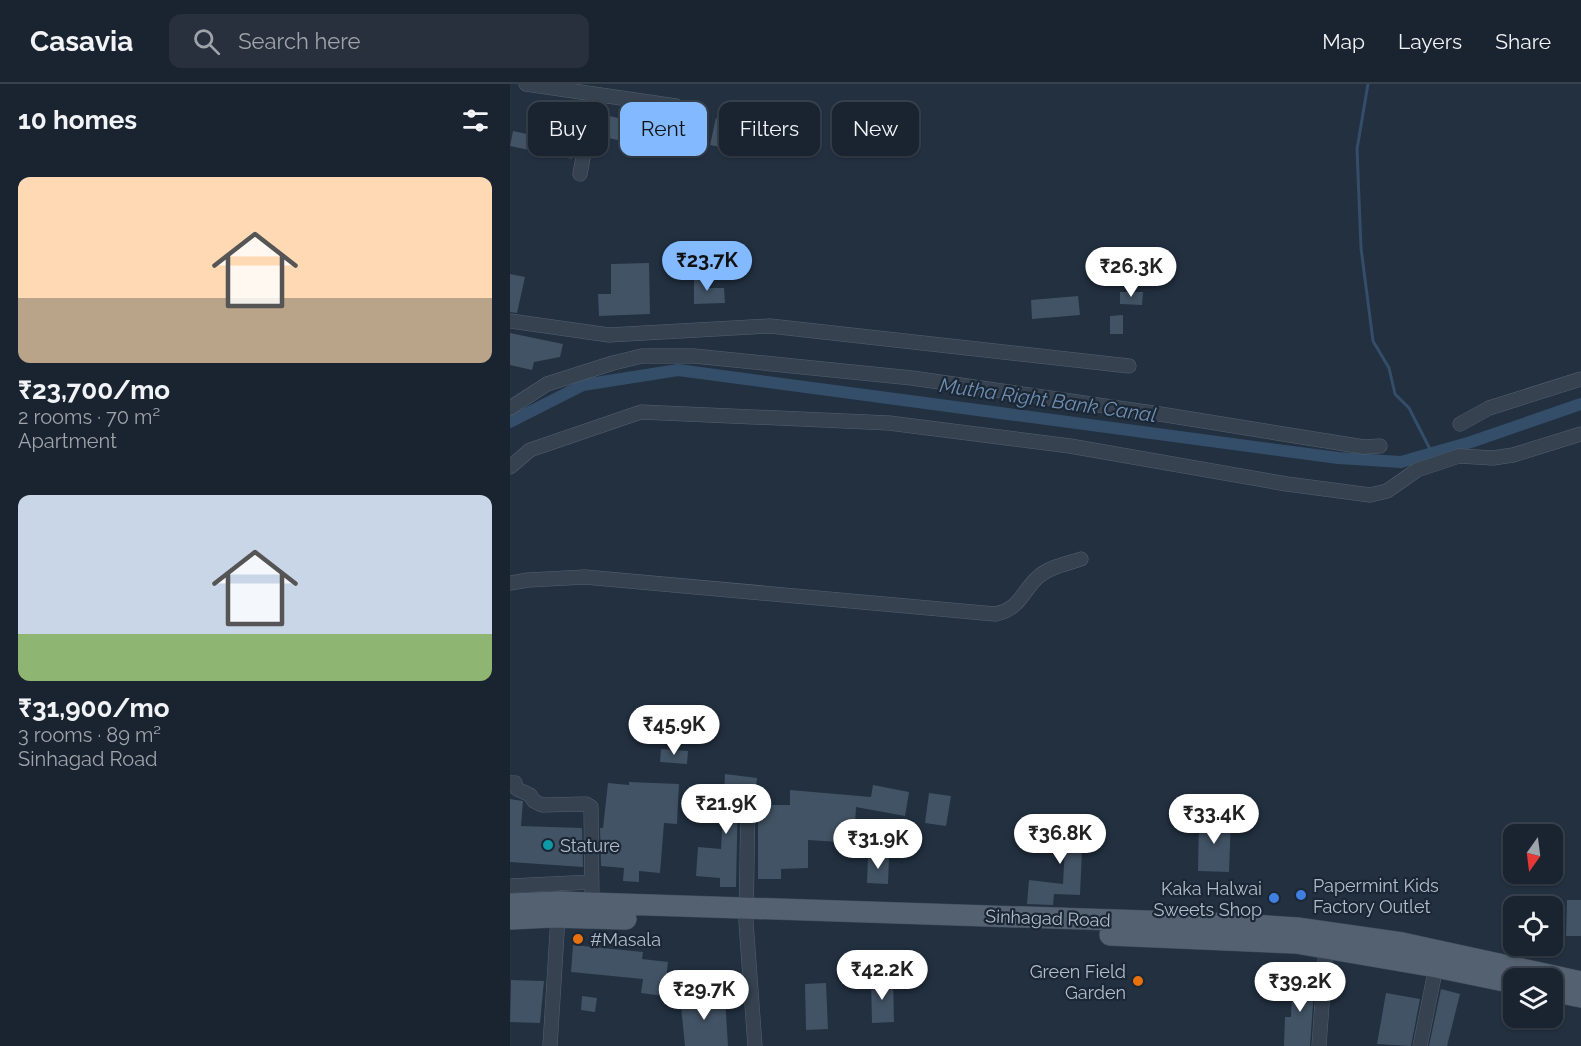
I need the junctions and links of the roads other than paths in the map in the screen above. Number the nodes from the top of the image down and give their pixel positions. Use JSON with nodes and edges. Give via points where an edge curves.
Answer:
{"nodes":[{"id":1,"x":526,"y":84,"type":"edge"},
{"id":2,"x":595,"y":94,"type":"junction"},
{"id":3,"x":649,"y":102,"type":"edge"},
{"id":4,"x":580,"y":174,"type":"dead end"},
{"id":5,"x":510,"y":321,"type":"edge"},
{"id":6,"x":1129,"y":366,"type":"dead end"},
{"id":7,"x":1581,"y":379,"type":"edge"},
{"id":8,"x":510,"y":408,"type":"edge"},
{"id":9,"x":1460,"y":424,"type":"dead end"},
{"id":10,"x":1581,"y":434,"type":"edge"},
{"id":11,"x":1380,"y":446,"type":"dead end"},
{"id":12,"x":510,"y":467,"type":"edge"},
{"id":13,"x":1082,"y":559,"type":"dead end"},
{"id":14,"x":510,"y":583,"type":"edge"},
{"id":15,"x":510,"y":783,"type":"edge"},
{"id":16,"x":748,"y":803,"type":"dead end"},
{"id":17,"x":592,"y":882,"type":"junction"},
{"id":18,"x":510,"y":886,"type":"edge"},
{"id":19,"x":592,"y":903,"type":"junction"},
{"id":20,"x":510,"y":904,"type":"edge"},
{"id":21,"x":746,"y":915,"type":"junction"},
{"id":22,"x":558,"y":917,"type":"junction"},
{"id":23,"x":510,"y":919,"type":"edge"},
{"id":24,"x":1236,"y":932,"type":"junction"},
{"id":25,"x":1326,"y":948,"type":"junction"},
{"id":26,"x":1436,"y":967,"type":"junction"},
{"id":27,"x":1503,"y":972,"type":"edge"},
{"id":28,"x":1503,"y":975,"type":"edge"},
{"id":29,"x":1563,"y":980,"type":"edge"},
{"id":30,"x":1581,"y":982,"type":"edge"},
{"id":31,"x":1563,"y":993,"type":"edge"},
{"id":32,"x":1581,"y":997,"type":"edge"},
{"id":33,"x":550,"y":1046,"type":"edge"},
{"id":34,"x":755,"y":1046,"type":"edge"},
{"id":35,"x":1319,"y":1046,"type":"edge"},
{"id":36,"x":1420,"y":1046,"type":"edge"}],
"edges":[{"from":1,"to":2,"type":"street"},
{"from":2,"to":3,"type":"street"},
{"from":2,"to":4,"type":"street"},
{"from":5,"to":6,"type":"street","via":[[609,335],[770,326]]},
{"from":7,"to":9,"type":"street","via":[[1489,408]]},
{"from":8,"to":11,"type":"street","via":[[548,384],[613,363],[642,356],[694,356],[912,378],[1364,447]]},
{"from":10,"to":12,"type":"street","via":[[1513,455],[1459,456],[1417,470],[1387,491],[1370,495],[1070,446],[889,423],[641,412],[530,450]]},
{"from":13,"to":14,"type":"street","via":[[1045,572],[1015,606],[995,615],[585,577]]},
{"from":15,"to":17,"type":"street","via":[[542,805],[591,807]]},
{"from":16,"to":21,"type":"street"},
{"from":17,"to":18,"type":"street"},
{"from":17,"to":19,"type":"street"},
{"from":19,"to":20,"type":"main road","name":"Sinhagad Road"},
{"from":19,"to":21,"type":"main road","name":"Sinhagad Road"},
{"from":21,"to":22,"type":"main road","name":"Sinhagad Road"},
{"from":21,"to":24,"type":"main road","name":"Sinhagad Road"},
{"from":21,"to":34,"type":"street"},
{"from":22,"to":23,"type":"main road","name":"Sinhagad Road"},
{"from":22,"to":33,"type":"street"},
{"from":24,"to":25,"type":"main road","name":"Sinhagad Road"},
{"from":24,"to":27,"type":"main road","name":"Sinhagad Road","via":[[1297,928],[1391,941]]},
{"from":25,"to":26,"type":"main road","name":"Sinhagad Road"},
{"from":25,"to":35,"type":"street"},
{"from":26,"to":28,"type":"main road","name":"Sinhagad Road"},
{"from":26,"to":36,"type":"street"},
{"from":29,"to":30,"type":"main road","name":"Sinhagad Road"},
{"from":31,"to":32,"type":"main road"}]}
